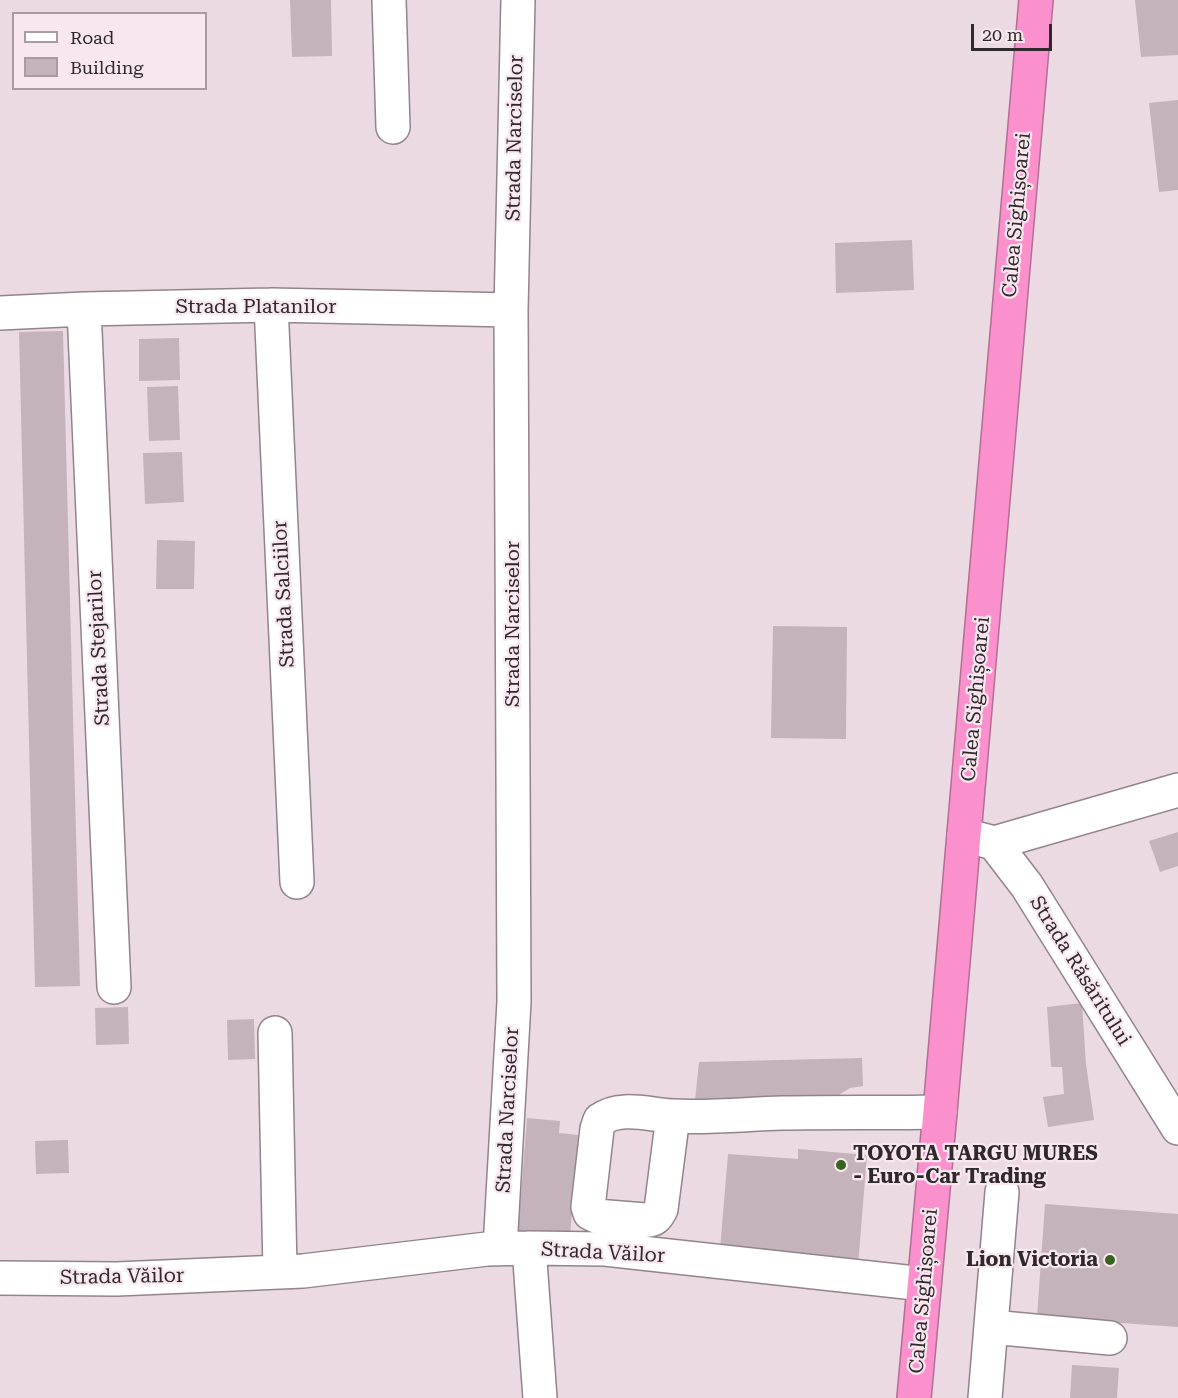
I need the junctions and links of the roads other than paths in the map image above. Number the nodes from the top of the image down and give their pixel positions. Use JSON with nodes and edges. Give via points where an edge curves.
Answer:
{"nodes":[{"id":1,"x":389,"y":0,"type":"edge"},
{"id":2,"x":518,"y":0,"type":"edge"},
{"id":3,"x":1036,"y":0,"type":"edge"},
{"id":4,"x":393,"y":127,"type":"dead end"},
{"id":5,"x":271,"y":306,"type":"junction"},
{"id":6,"x":84,"y":309,"type":"junction"},
{"id":7,"x":512,"y":310,"type":"junction"},
{"id":8,"x":0,"y":313,"type":"edge"},
{"id":9,"x":1178,"y":790,"type":"edge"},
{"id":10,"x":979,"y":839,"type":"junction"},
{"id":11,"x":297,"y":882,"type":"dead end"},
{"id":12,"x":114,"y":987,"type":"dead end"},
{"id":13,"x":275,"y":1033,"type":"dead end"},
{"id":14,"x":940,"y":1112,"type":"junction"},
{"id":15,"x":673,"y":1116,"type":"dead end"},
{"id":16,"x":1178,"y":1128,"type":"edge"},
{"id":17,"x":1002,"y":1192,"type":"dead end"},
{"id":18,"x":515,"y":1248,"type":"junction"},
{"id":19,"x":280,"y":1271,"type":"junction"},
{"id":20,"x":0,"y":1278,"type":"edge"},
{"id":21,"x":924,"y":1284,"type":"junction"},
{"id":22,"x":991,"y":1327,"type":"junction"},
{"id":23,"x":1110,"y":1338,"type":"dead end"},
{"id":24,"x":540,"y":1398,"type":"edge"},
{"id":25,"x":914,"y":1398,"type":"edge"},
{"id":26,"x":985,"y":1398,"type":"edge"}],
"edges":[{"from":1,"to":4,"type":"street"},
{"from":2,"to":7,"type":"street","name":"Strada Narciselor"},
{"from":3,"to":10,"type":"highway","name":"Calea Sighișoarei"},
{"from":5,"to":6,"type":"street","name":"Strada Platanilor"},
{"from":5,"to":7,"type":"street","name":"Strada Platanilor"},
{"from":5,"to":11,"type":"street","name":"Strada Salciilor"},
{"from":6,"to":8,"type":"street","name":"Strada Platanilor"},
{"from":6,"to":12,"type":"street","name":"Strada Stejarilor"},
{"from":7,"to":18,"type":"street","name":"Strada Narciselor"},
{"from":9,"to":10,"type":"street"},
{"from":10,"to":14,"type":"highway","name":"Calea Sighișoarei"},
{"from":10,"to":16,"type":"street","name":"Strada Răsăritului","via":[[1026,886]]},
{"from":13,"to":19,"type":"street"},
{"from":14,"to":15,"type":"street"},
{"from":14,"to":21,"type":"highway","name":"Calea Sighișoarei"},
{"from":17,"to":22,"type":"street"},
{"from":18,"to":19,"type":"street","name":"Strada Văilor"},
{"from":18,"to":21,"type":"street","name":"Strada Văilor","via":[[605,1249]]},
{"from":18,"to":24,"type":"street","name":"Strada Narciselor"},
{"from":19,"to":20,"type":"street","name":"Strada Văilor","via":[[117,1280]]},
{"from":21,"to":25,"type":"highway","name":"Calea Sighișoarei"},
{"from":22,"to":23,"type":"street"},
{"from":22,"to":26,"type":"street"}]}
